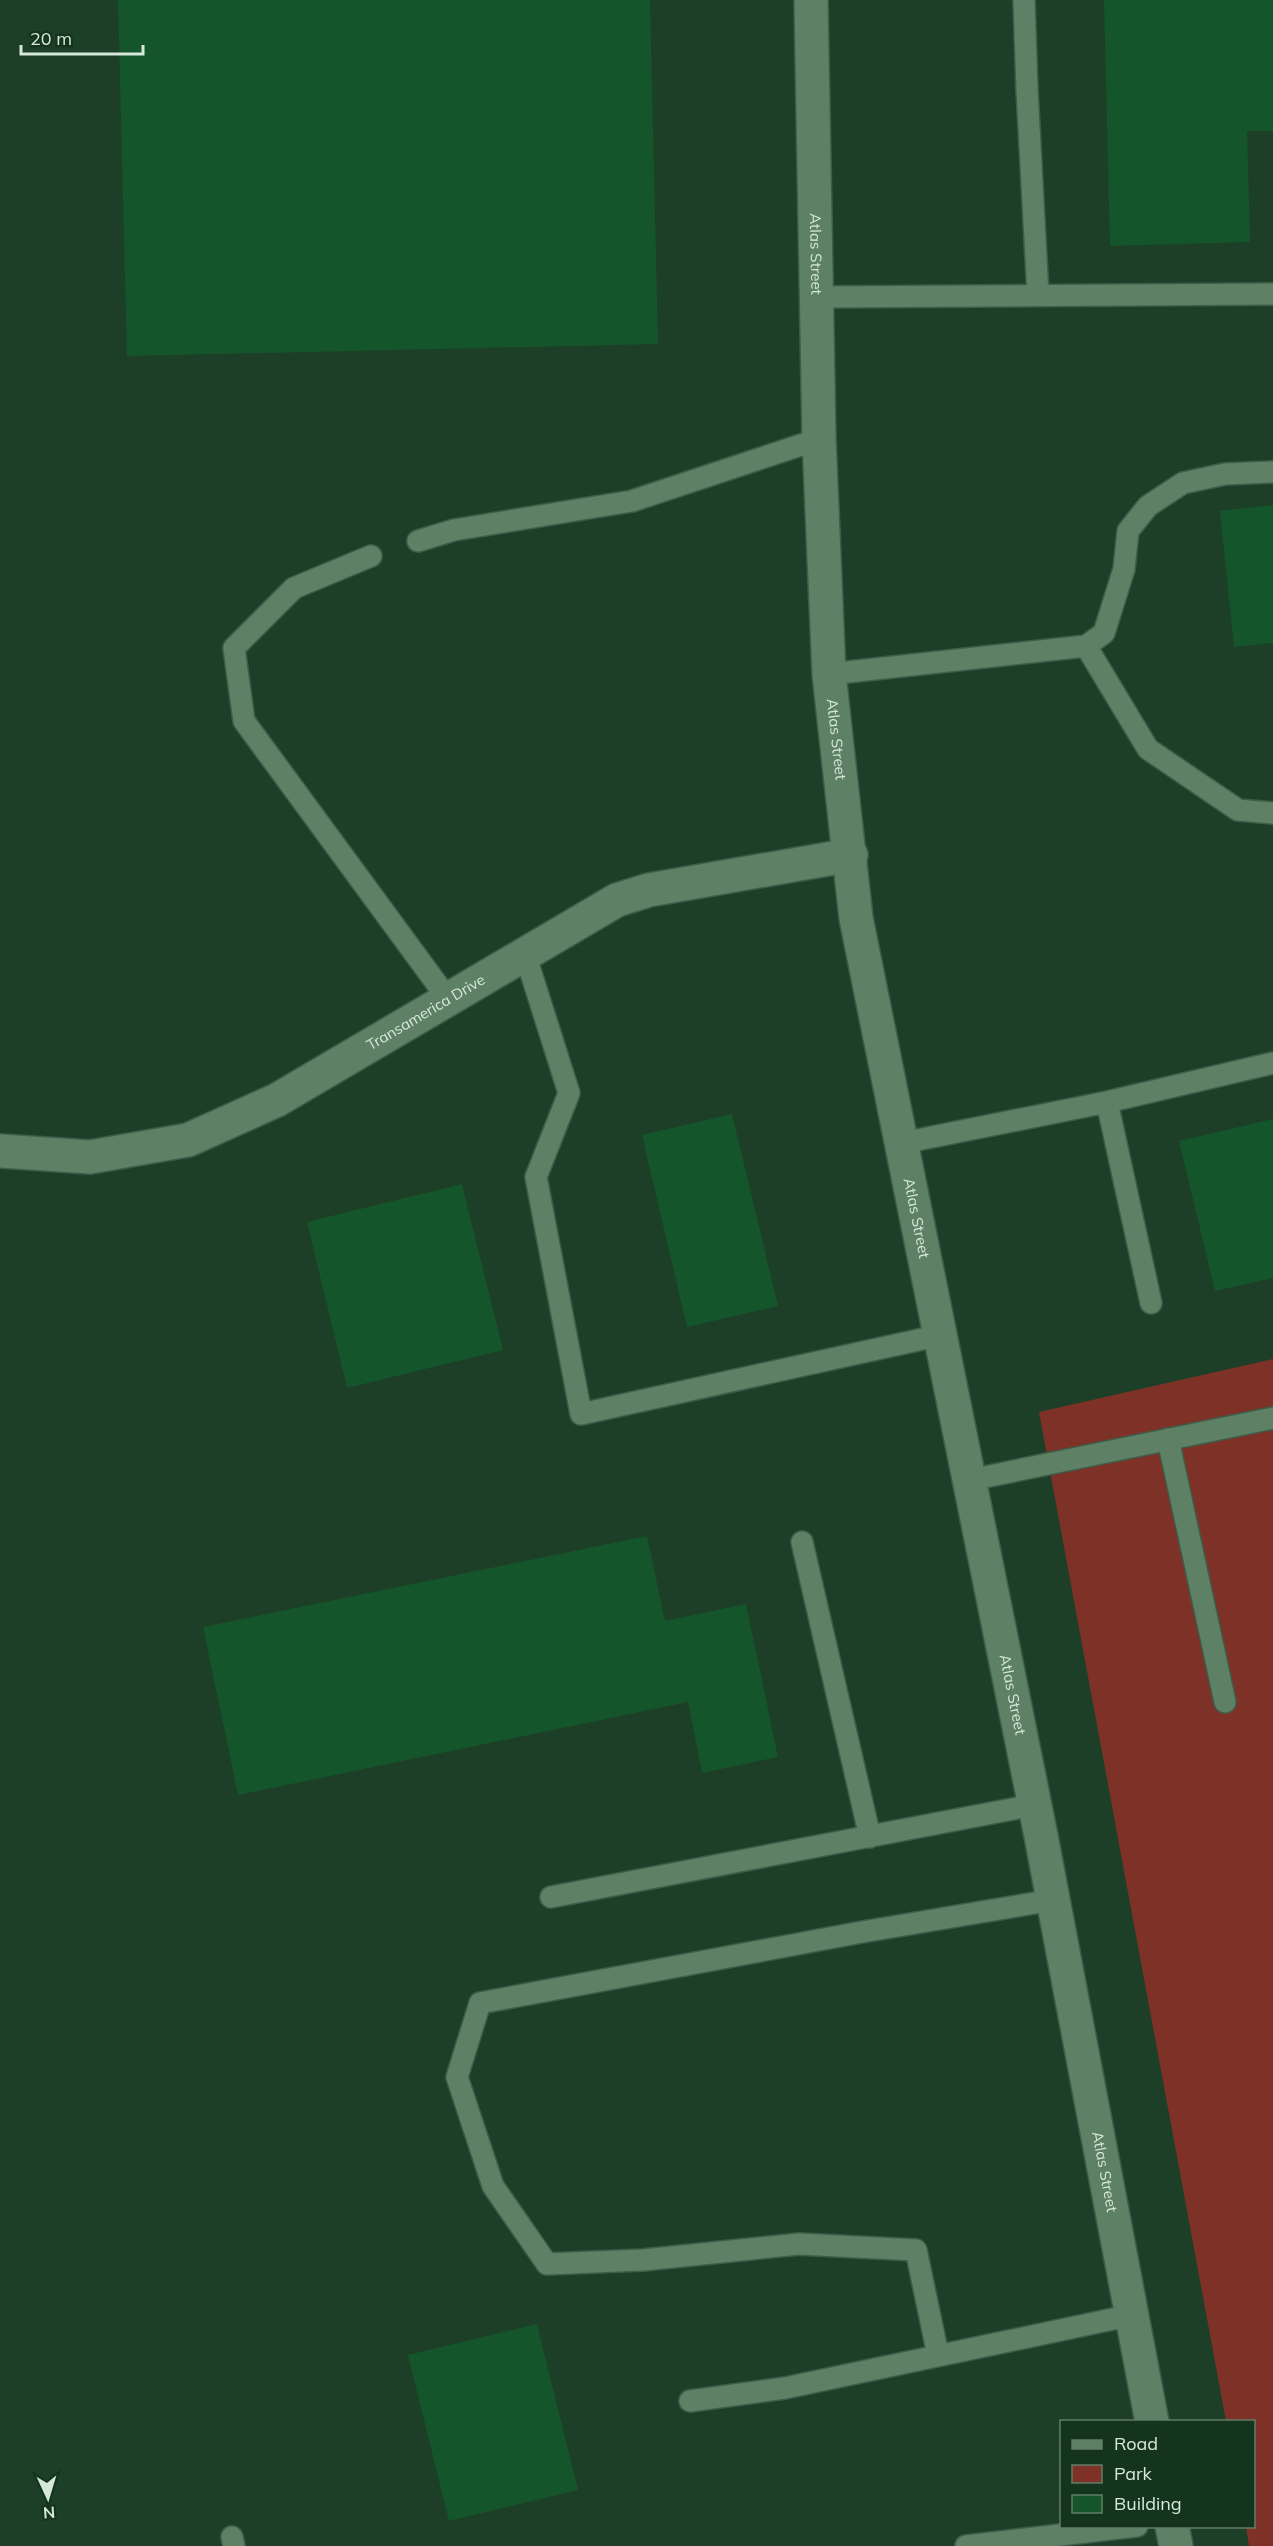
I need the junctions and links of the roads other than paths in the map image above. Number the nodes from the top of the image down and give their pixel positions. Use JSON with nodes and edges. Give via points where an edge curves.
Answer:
{"nodes":[{"id":1,"x":811,"y":0,"type":"edge"},
{"id":2,"x":1024,"y":0,"type":"edge"},
{"id":3,"x":1273,"y":294,"type":"edge"},
{"id":4,"x":1038,"y":295,"type":"junction"},
{"id":5,"x":818,"y":297,"type":"junction"},
{"id":6,"x":819,"y":440,"type":"junction"},
{"id":7,"x":1273,"y":472,"type":"edge"},
{"id":8,"x":418,"y":541,"type":"dead end"},
{"id":9,"x":371,"y":556,"type":"dead end"},
{"id":10,"x":1086,"y":646,"type":"junction"},
{"id":11,"x":829,"y":674,"type":"junction"},
{"id":12,"x":1273,"y":813,"type":"edge"},
{"id":13,"x":850,"y":855,"type":"junction"},
{"id":14,"x":525,"y":954,"type":"junction"},
{"id":15,"x":448,"y":999,"type":"junction"},
{"id":16,"x":1273,"y":1063,"type":"edge"},
{"id":17,"x":1107,"y":1102,"type":"junction"},
{"id":18,"x":902,"y":1143,"type":"junction"},
{"id":19,"x":0,"y":1151,"type":"edge"},
{"id":20,"x":1151,"y":1302,"type":"dead end"},
{"id":21,"x":941,"y":1335,"type":"junction"},
{"id":22,"x":1273,"y":1418,"type":"edge"},
{"id":23,"x":1168,"y":1439,"type":"junction"},
{"id":24,"x":970,"y":1480,"type":"junction"},
{"id":25,"x":802,"y":1542,"type":"dead end"},
{"id":26,"x":1226,"y":1702,"type":"dead end"},
{"id":27,"x":1034,"y":1805,"type":"junction"},
{"id":28,"x":870,"y":1837,"type":"junction"},
{"id":29,"x":551,"y":1897,"type":"dead end"},
{"id":30,"x":1053,"y":1900,"type":"junction"},
{"id":31,"x":1132,"y":2315,"type":"junction"},
{"id":32,"x":938,"y":2355,"type":"junction"},
{"id":33,"x":690,"y":2401,"type":"dead end"},
{"id":34,"x":1152,"y":2420,"type":"edge"},
{"id":35,"x":1120,"y":2528,"type":"edge"},
{"id":36,"x":1172,"y":2528,"type":"edge"},
{"id":37,"x":966,"y":2546,"type":"edge"},
{"id":38,"x":1176,"y":2546,"type":"edge"}],
"edges":[{"from":1,"to":5,"type":"street","name":"Atlas Street"},
{"from":2,"to":4,"type":"lane"},
{"from":3,"to":4,"type":"lane"},
{"from":4,"to":5,"type":"lane"},
{"from":5,"to":6,"type":"street","name":"Atlas Street"},
{"from":6,"to":8,"type":"lane","via":[[632,501],[454,530]]},
{"from":6,"to":11,"type":"street","name":"Atlas Street"},
{"from":7,"to":10,"type":"lane","via":[[1225,474],[1183,483],[1148,506],[1128,531],[1124,569],[1104,633]]},
{"from":9,"to":15,"type":"lane","via":[[294,588],[234,648],[244,721]]},
{"from":10,"to":11,"type":"lane"},
{"from":10,"to":12,"type":"lane","via":[[1148,749],[1238,810]]},
{"from":11,"to":13,"type":"street","name":"Atlas Street"},
{"from":13,"to":14,"type":"street","name":"Transamerica Drive","via":[[650,890],[617,900]]},
{"from":13,"to":18,"type":"street","name":"Atlas Street","via":[[856,918]]},
{"from":14,"to":15,"type":"street","name":"Transamerica Drive"},
{"from":14,"to":21,"type":"lane","via":[[569,1094],[536,1178],[581,1414]]},
{"from":15,"to":19,"type":"street","name":"Transamerica Drive","via":[[277,1100],[188,1140],[90,1157]]},
{"from":16,"to":17,"type":"lane"},
{"from":17,"to":18,"type":"lane"},
{"from":17,"to":20,"type":"lane"},
{"from":18,"to":21,"type":"street","name":"Atlas Street"},
{"from":21,"to":24,"type":"street","name":"Atlas Street"},
{"from":22,"to":23,"type":"lane"},
{"from":23,"to":24,"type":"lane"},
{"from":23,"to":26,"type":"lane"},
{"from":24,"to":27,"type":"street","name":"Atlas Street"},
{"from":25,"to":28,"type":"lane"},
{"from":27,"to":28,"type":"lane"},
{"from":27,"to":30,"type":"street","name":"Atlas Street"},
{"from":28,"to":29,"type":"lane"},
{"from":30,"to":31,"type":"street","name":"Atlas Street"},
{"from":30,"to":32,"type":"lane","via":[[480,2003],[457,2077],[493,2186],[547,2264],[643,2260],[799,2244],[916,2250]]},
{"from":31,"to":32,"type":"lane"},
{"from":31,"to":34,"type":"street","name":"Atlas Street"},
{"from":32,"to":33,"type":"lane","via":[[785,2388]]},
{"from":35,"to":37,"type":"lane"},
{"from":36,"to":38,"type":"street"}]}
